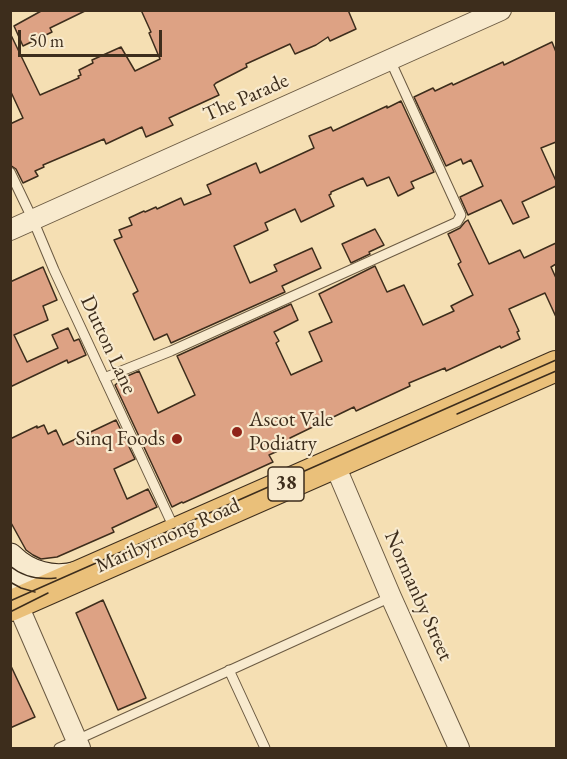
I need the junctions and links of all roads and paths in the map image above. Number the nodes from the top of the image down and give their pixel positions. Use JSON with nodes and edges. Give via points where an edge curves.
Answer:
{"nodes":[{"id":1,"x":501,"y":10,"type":"edge"},
{"id":2,"x":390,"y":60,"type":"junction"},
{"id":3,"x":10,"y":172,"type":"edge"},
{"id":4,"x":33,"y":220,"type":"junction"},
{"id":5,"x":10,"y":230,"type":"edge"},
{"id":6,"x":556,"y":366,"type":"edge"},
{"id":7,"x":104,"y":378,"type":"junction"},
{"id":8,"x":334,"y":463,"type":"junction"},
{"id":9,"x":176,"y":532,"type":"junction"},
{"id":10,"x":10,"y":557,"type":"edge"},
{"id":11,"x":79,"y":575,"type":"junction"},
{"id":12,"x":12,"y":593,"type":"edge"},
{"id":13,"x":391,"y":597,"type":"junction"},
{"id":14,"x":229,"y":670,"type":"junction"},
{"id":15,"x":72,"y":746,"type":"edge"},
{"id":16,"x":265,"y":748,"type":"edge"},
{"id":17,"x":459,"y":748,"type":"edge"}],
"edges":[{"from":1,"to":2,"type":"street","name":"The Parade"},
{"from":2,"to":4,"type":"street","name":"The Parade"},
{"from":2,"to":7,"type":"lane","via":[[461,216],[457,222]]},
{"from":3,"to":4,"type":"lane","name":"Dutton Lane"},
{"from":4,"to":5,"type":"street","name":"The Parade"},
{"from":4,"to":7,"type":"lane","name":"Dutton Lane"},
{"from":6,"to":8,"type":"main road","name":"Maribyrnong Road","number":"38"},
{"from":7,"to":9,"type":"lane","name":"Dutton Lane"},
{"from":8,"to":9,"type":"main road","name":"Maribyrnong Road","number":"38"},
{"from":8,"to":13,"type":"street","name":"Normanby Street"},
{"from":9,"to":11,"type":"main road","name":"Maribyrnong Road","number":"38"},
{"from":10,"to":11,"type":"street","via":[[43,576]]},
{"from":11,"to":12,"type":"main road","name":"Maribyrnong Road","number":"38","via":[[49,589]]},
{"from":12,"to":15,"type":"street"},
{"from":13,"to":14,"type":"lane"},
{"from":13,"to":17,"type":"street","name":"Normanby Street"},
{"from":14,"to":15,"type":"lane"},
{"from":14,"to":16,"type":"lane"}]}
